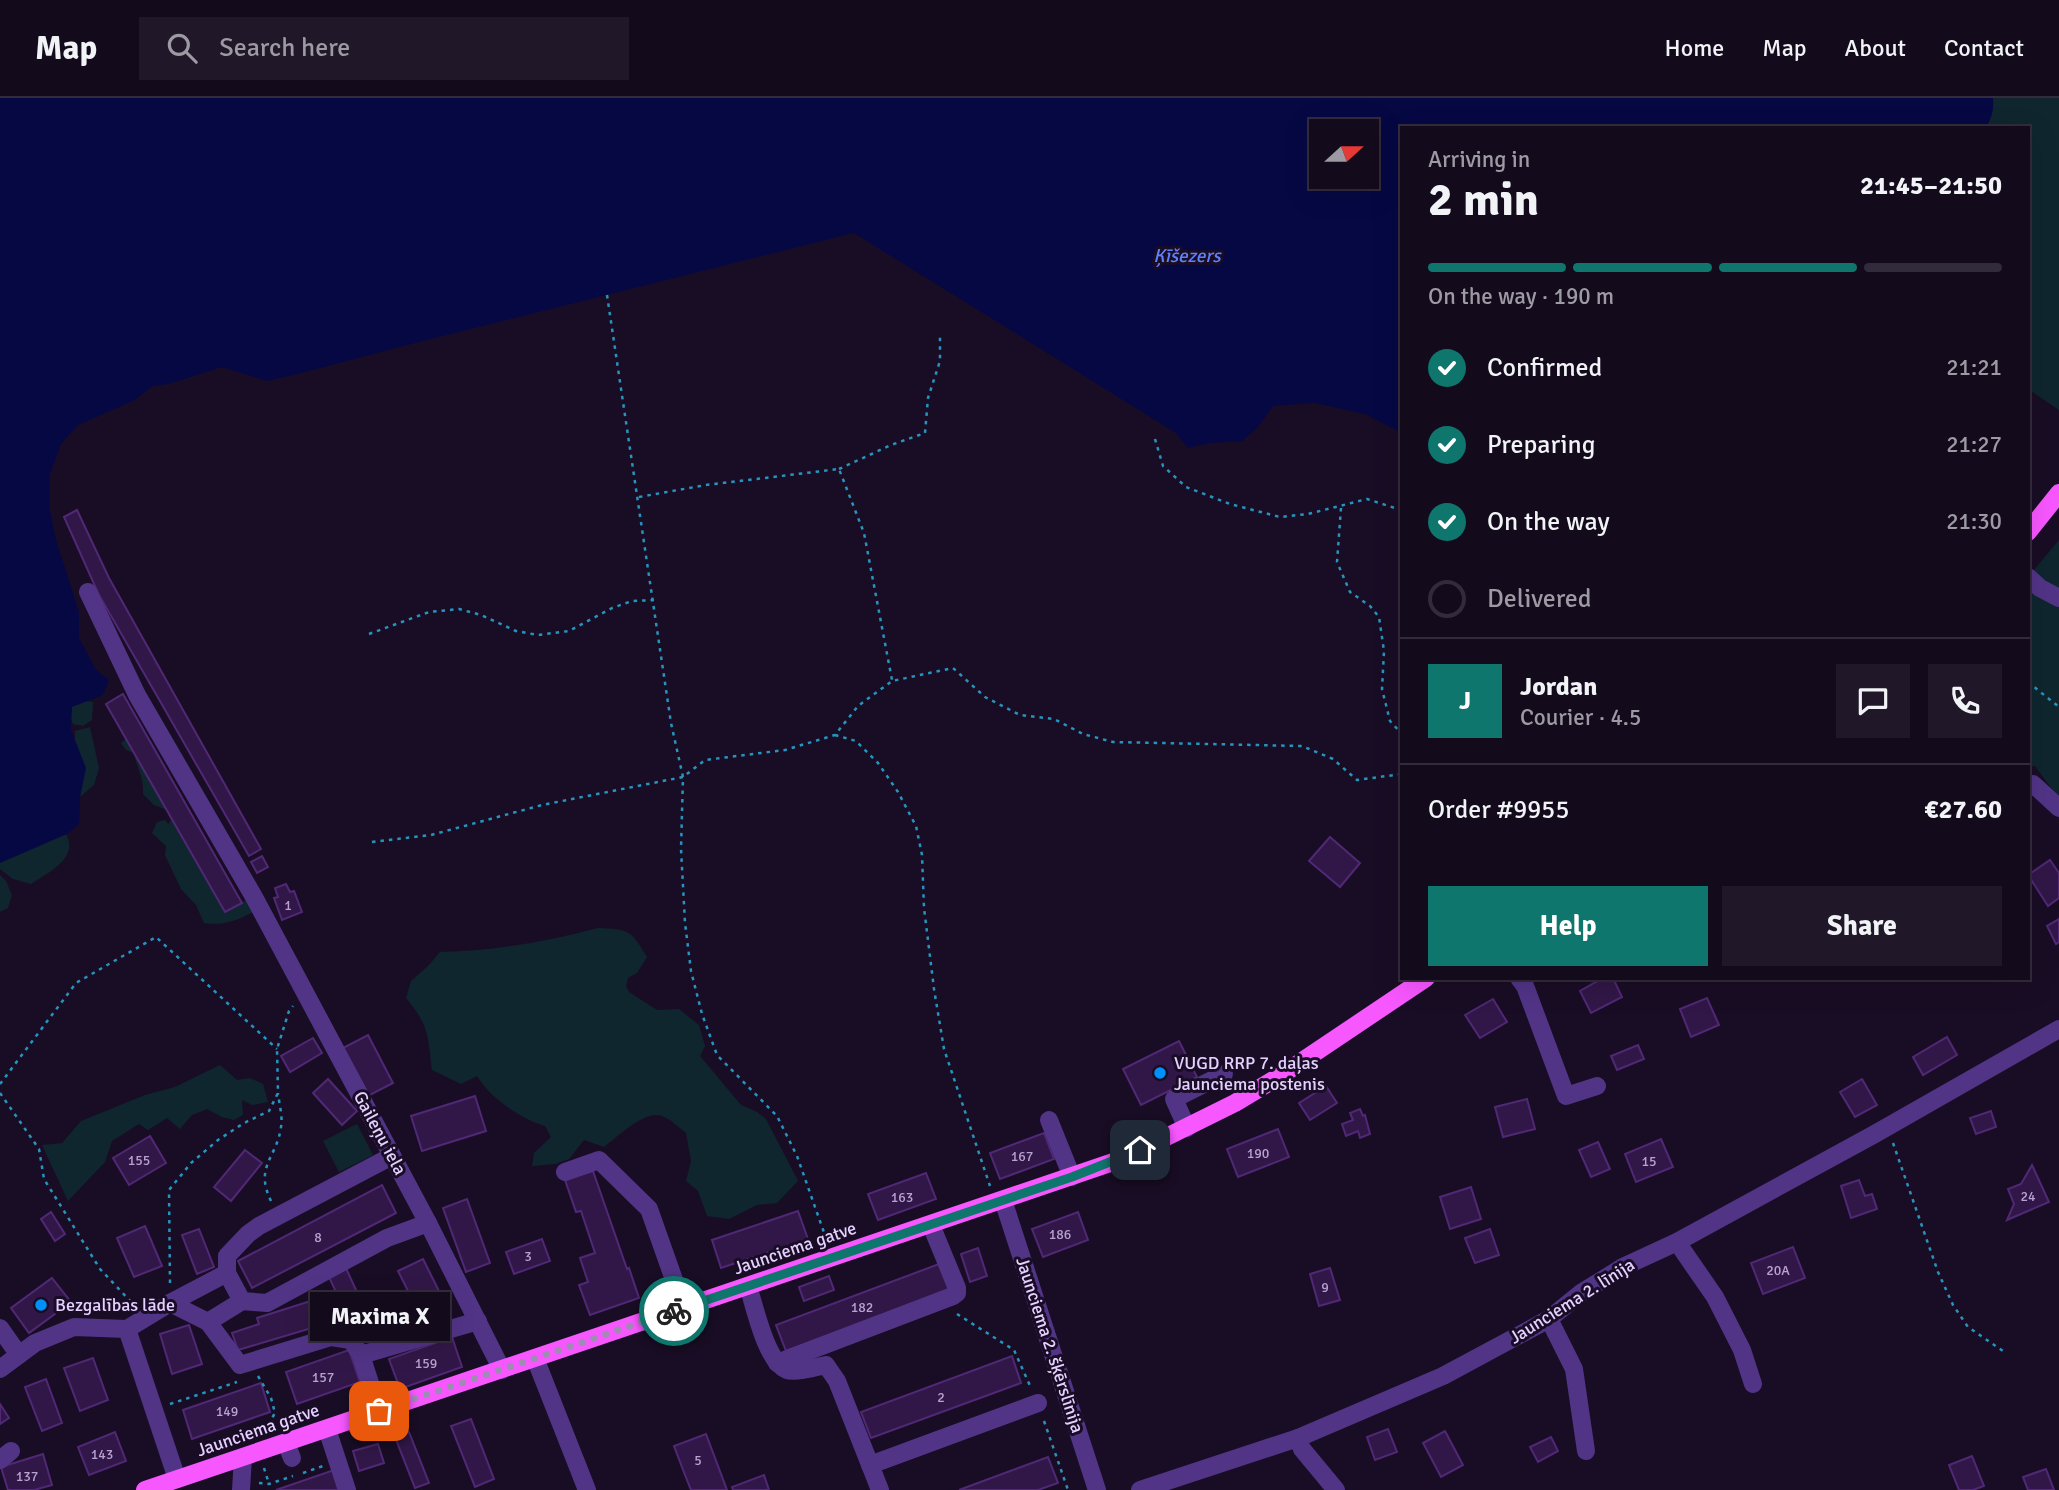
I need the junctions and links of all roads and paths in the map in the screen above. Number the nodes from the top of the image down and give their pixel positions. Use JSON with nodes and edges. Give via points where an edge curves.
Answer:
{"nodes":[{"id":1,"x":607,"y":295,"type":"dead end"},
{"id":2,"x":940,"y":335,"type":"dead end"},
{"id":3,"x":1155,"y":439,"type":"dead end"},
{"id":4,"x":839,"y":469,"type":"junction"},
{"id":5,"x":2059,"y":493,"type":"edge"},
{"id":6,"x":639,"y":497,"type":"junction"},
{"id":7,"x":1341,"y":507,"type":"junction"},
{"id":8,"x":1400,"y":510,"type":"edge"},
{"id":9,"x":2030,"y":529,"type":"edge"},
{"id":10,"x":2030,"y":579,"type":"edge"},
{"id":11,"x":88,"y":592,"type":"dead end"},
{"id":12,"x":2059,"y":598,"type":"edge"},
{"id":13,"x":654,"y":600,"type":"junction"},
{"id":14,"x":369,"y":634,"type":"dead end"},
{"id":15,"x":892,"y":681,"type":"junction"},
{"id":16,"x":2030,"y":684,"type":"edge"},
{"id":17,"x":2059,"y":707,"type":"edge"},
{"id":18,"x":1400,"y":732,"type":"edge"},
{"id":19,"x":835,"y":735,"type":"junction"},
{"id":20,"x":1400,"y":774,"type":"edge"},
{"id":21,"x":683,"y":777,"type":"junction"},
{"id":22,"x":2033,"y":784,"type":"dead end"},
{"id":23,"x":2059,"y":808,"type":"edge"},
{"id":24,"x":372,"y":842,"type":"dead end"},
{"id":25,"x":1423,"y":980,"type":"edge"},
{"id":26,"x":1520,"y":980,"type":"edge"},
{"id":27,"x":305,"y":994,"type":"junction"},
{"id":28,"x":2059,"y":1029,"type":"edge"},
{"id":29,"x":277,"y":1049,"type":"junction"},
{"id":30,"x":1224,"y":1074,"type":"dead end"},
{"id":31,"x":0,"y":1084,"type":"edge"},
{"id":32,"x":1597,"y":1086,"type":"dead end"},
{"id":33,"x":0,"y":1093,"type":"edge"},
{"id":34,"x":278,"y":1093,"type":"junction"},
{"id":35,"x":1049,"y":1120,"type":"dead end"},
{"id":36,"x":1887,"y":1127,"type":"junction"},
{"id":37,"x":1187,"y":1128,"type":"junction"},
{"id":38,"x":392,"y":1156,"type":"junction"},
{"id":39,"x":565,"y":1172,"type":"dead end"},
{"id":40,"x":1072,"y":1177,"type":"junction"},
{"id":41,"x":999,"y":1201,"type":"junction"},
{"id":42,"x":279,"y":1216,"type":"junction"},
{"id":43,"x":428,"y":1223,"type":"junction"},
{"id":44,"x":931,"y":1224,"type":"junction"},
{"id":45,"x":1677,"y":1242,"type":"junction"},
{"id":46,"x":834,"y":1257,"type":"junction"},
{"id":47,"x":227,"y":1273,"type":"junction"},
{"id":48,"x":748,"y":1286,"type":"junction"},
{"id":49,"x":243,"y":1301,"type":"junction"},
{"id":50,"x":170,"y":1303,"type":"junction"},
{"id":51,"x":684,"y":1308,"type":"junction"},
{"id":52,"x":956,"y":1313,"type":"dead end"},
{"id":53,"x":145,"y":1318,"type":"junction"},
{"id":54,"x":1549,"y":1319,"type":"junction"},
{"id":55,"x":478,"y":1321,"type":"junction"},
{"id":56,"x":208,"y":1322,"type":"junction"},
{"id":57,"x":0,"y":1328,"type":"edge"},
{"id":58,"x":127,"y":1329,"type":"junction"},
{"id":59,"x":2003,"y":1351,"type":"dead end"},
{"id":60,"x":19,"y":1355,"type":"junction"},
{"id":61,"x":361,"y":1355,"type":"junction"},
{"id":62,"x":536,"y":1358,"type":"junction"},
{"id":63,"x":777,"y":1363,"type":"junction"},
{"id":64,"x":0,"y":1369,"type":"edge"},
{"id":65,"x":502,"y":1370,"type":"junction"},
{"id":66,"x":257,"y":1375,"type":"dead end"},
{"id":67,"x":1753,"y":1384,"type":"dead end"},
{"id":68,"x":1038,"y":1403,"type":"junction"},
{"id":69,"x":379,"y":1411,"type":"junction"},
{"id":70,"x":327,"y":1429,"type":"junction"},
{"id":71,"x":262,"y":1436,"type":"dead end"},
{"id":72,"x":1297,"y":1438,"type":"junction"},
{"id":73,"x":1586,"y":1451,"type":"dead end"},
{"id":74,"x":243,"y":1457,"type":"junction"},
{"id":75,"x":870,"y":1465,"type":"junction"},
{"id":76,"x":177,"y":1479,"type":"junction"},
{"id":77,"x":145,"y":1490,"type":"edge"},
{"id":78,"x":241,"y":1490,"type":"edge"},
{"id":79,"x":347,"y":1490,"type":"edge"},
{"id":80,"x":587,"y":1490,"type":"edge"},
{"id":81,"x":880,"y":1490,"type":"edge"},
{"id":82,"x":1068,"y":1490,"type":"edge"},
{"id":83,"x":1097,"y":1490,"type":"edge"},
{"id":84,"x":1140,"y":1490,"type":"edge"},
{"id":85,"x":1336,"y":1490,"type":"edge"}],
"edges":[{"from":1,"to":6,"type":"path"},
{"from":2,"to":4,"type":"path","via":[[940,361],[928,398],[925,433]]},
{"from":3,"to":7,"type":"path","via":[[1163,466],[1186,487],[1230,504],[1280,517]]},
{"from":4,"to":6,"type":"path"},
{"from":4,"to":15,"type":"path","via":[[864,533]]},
{"from":5,"to":9,"type":"main road"},
{"from":6,"to":13,"type":"path"},
{"from":7,"to":8,"type":"path","via":[[1367,499]]},
{"from":7,"to":18,"type":"path","via":[[1336,562],[1350,592],[1379,617],[1384,651],[1382,689],[1390,721]]},
{"from":10,"to":12,"type":"street"},
{"from":11,"to":27,"type":"street","name":"Gaileņu iela","via":[[137,695]]},
{"from":13,"to":14,"type":"path","via":[[632,601],[569,631],[538,635],[459,609],[429,612]]},
{"from":13,"to":21,"type":"path"},
{"from":15,"to":19,"type":"path","via":[[858,706]]},
{"from":15,"to":20,"type":"path","via":[[953,668],[985,697],[1020,715],[1054,719],[1113,742],[1302,746],[1334,759],[1357,780]]},
{"from":16,"to":17,"type":"path"},
{"from":19,"to":21,"type":"path","via":[[785,750],[705,760]]},
{"from":19,"to":41,"type":"path","via":[[856,741],[878,763],[916,826],[944,1049]]},
{"from":21,"to":24,"type":"path","via":[[542,805],[431,835]]},
{"from":21,"to":46,"type":"path","via":[[685,923],[702,1014],[717,1055],[776,1116],[797,1156]]},
{"from":22,"to":23,"type":"street"},
{"from":25,"to":37,"type":"main road","name":"Jaunciema gatve","via":[[1280,1076]]},
{"from":26,"to":32,"type":"street","via":[[1566,1096]]},
{"from":27,"to":29,"type":"path","via":[[289,1011]]},
{"from":27,"to":38,"type":"street","name":"Gaileņu iela"},
{"from":28,"to":36,"type":"street","name":"Jaunciema 2. līnija"},
{"from":29,"to":31,"type":"path","via":[[156,937],[76,983]]},
{"from":29,"to":34,"type":"path"},
{"from":30,"to":37,"type":"street","via":[[1174,1099]]},
{"from":33,"to":53,"type":"path","via":[[39,1149],[44,1179],[100,1269]]},
{"from":34,"to":42,"type":"path","via":[[282,1126],[264,1187]]},
{"from":34,"to":50,"type":"path","via":[[269,1111],[218,1140],[169,1190]]},
{"from":35,"to":40,"type":"street"},
{"from":36,"to":45,"type":"street","name":"Jaunciema 2. līnija"},
{"from":36,"to":59,"type":"path","via":[[1952,1305],[1968,1326]]},
{"from":37,"to":40,"type":"main road","name":"Jaunciema gatve"},
{"from":38,"to":42,"type":"street"},
{"from":38,"to":43,"type":"street","name":"Gaileņu iela"},
{"from":39,"to":51,"type":"street","via":[[599,1160],[649,1209]]},
{"from":40,"to":41,"type":"main road","name":"Jaunciema gatve"},
{"from":41,"to":44,"type":"main road","name":"Jaunciema gatve"},
{"from":41,"to":83,"type":"street","name":"Jaunciema 2. šķērslīnija"},
{"from":42,"to":47,"type":"street","via":[[248,1234],[227,1256]]},
{"from":43,"to":49,"type":"street","via":[[387,1238],[267,1303]]},
{"from":43,"to":55,"type":"street","name":"Gaileņu iela"},
{"from":44,"to":46,"type":"main road","name":"Jaunciema gatve"},
{"from":44,"to":63,"type":"street","via":[[957,1293]]},
{"from":45,"to":54,"type":"street","name":"Jaunciema 2. līnija","via":[[1623,1267]]},
{"from":45,"to":67,"type":"street","via":[[1714,1297],[1742,1350]]},
{"from":46,"to":48,"type":"main road","name":"Jaunciema gatve"},
{"from":47,"to":49,"type":"street"},
{"from":47,"to":50,"type":"street"},
{"from":48,"to":51,"type":"main road","name":"Jaunciema gatve"},
{"from":48,"to":63,"type":"street"},
{"from":49,"to":56,"type":"street"},
{"from":50,"to":53,"type":"street"},
{"from":50,"to":56,"type":"street"},
{"from":51,"to":62,"type":"main road","name":"Jaunciema gatve"},
{"from":52,"to":68,"type":"path","via":[[1013,1350]]},
{"from":53,"to":58,"type":"street"},
{"from":54,"to":72,"type":"street","name":"Jaunciema 2. līnija","via":[[1443,1376]]},
{"from":54,"to":73,"type":"street","via":[[1574,1369]]},
{"from":55,"to":61,"type":"street"},
{"from":55,"to":65,"type":"street","name":"Gaileņu iela"},
{"from":56,"to":61,"type":"street","via":[[240,1365],[331,1337],[351,1340]]},
{"from":57,"to":60,"type":"street"},
{"from":58,"to":60,"type":"street","via":[[74,1327]]},
{"from":58,"to":76,"type":"street"},
{"from":60,"to":64,"type":"street"},
{"from":61,"to":69,"type":"street"},
{"from":62,"to":65,"type":"main road","name":"Jaunciema gatve"},
{"from":62,"to":80,"type":"street"},
{"from":63,"to":75,"type":"street","via":[[793,1371],[826,1365],[837,1381]]},
{"from":65,"to":69,"type":"main road","name":"Jaunciema gatve"},
{"from":66,"to":71,"type":"path","via":[[275,1413]]},
{"from":68,"to":75,"type":"street"},
{"from":68,"to":82,"type":"path"},
{"from":69,"to":70,"type":"main road","name":"Jaunciema gatve"},
{"from":70,"to":74,"type":"main road","name":"Jaunciema gatve","via":[[289,1450]]},
{"from":70,"to":79,"type":"street"},
{"from":72,"to":84,"type":"street","name":"Jaunciema 2. līnija"},
{"from":72,"to":85,"type":"street"},
{"from":74,"to":76,"type":"main road","name":"Jaunciema gatve"},
{"from":74,"to":78,"type":"street"},
{"from":75,"to":81,"type":"street"},
{"from":76,"to":77,"type":"main road","name":"Jaunciema gatve"}]}
